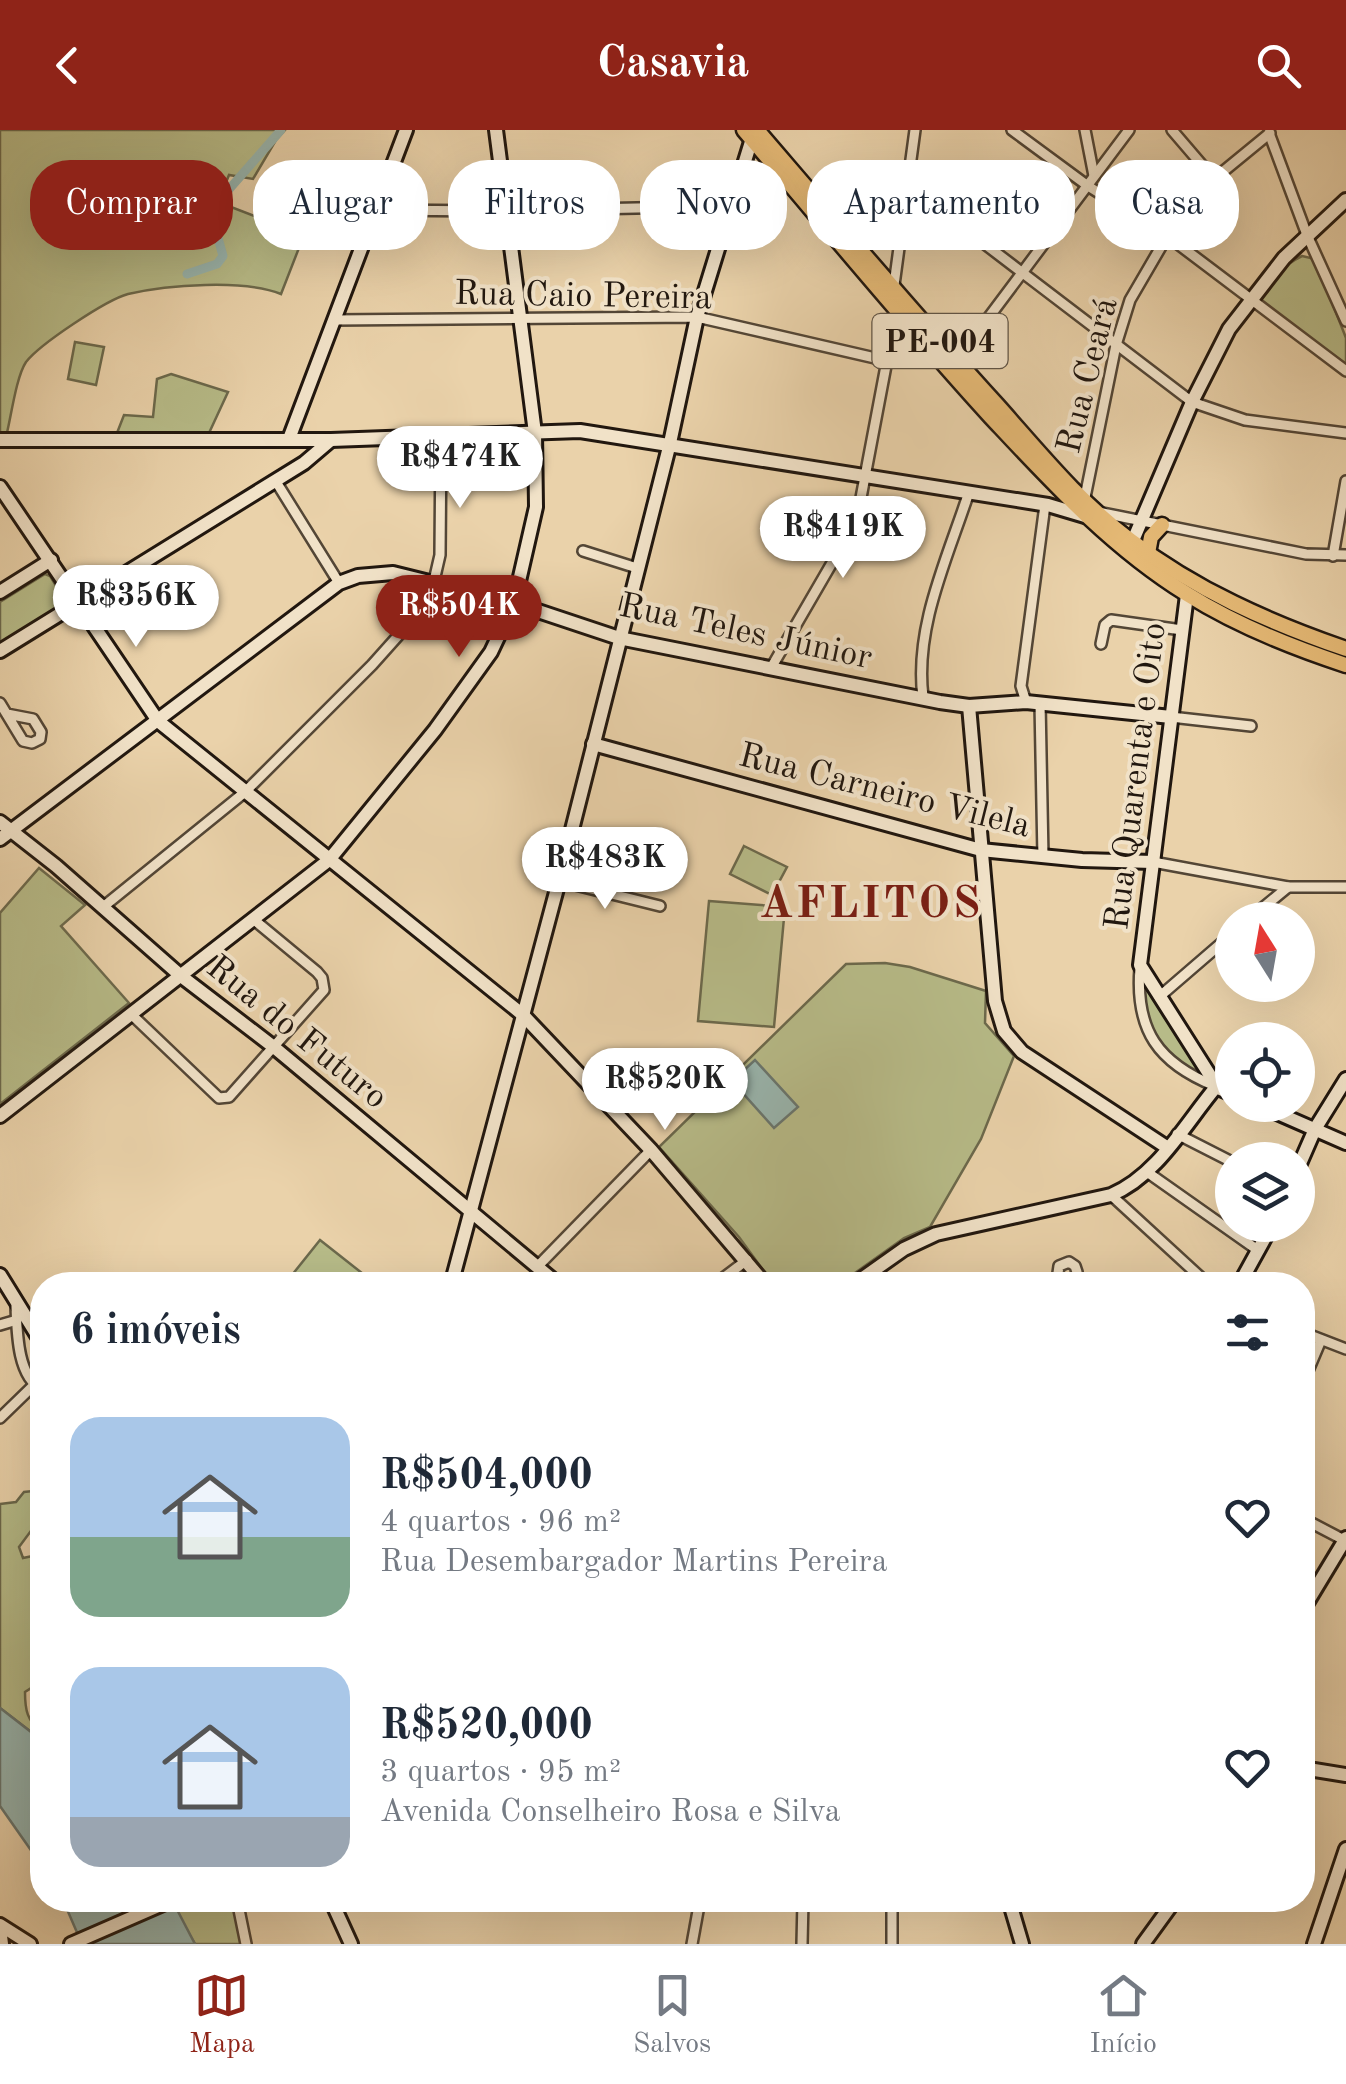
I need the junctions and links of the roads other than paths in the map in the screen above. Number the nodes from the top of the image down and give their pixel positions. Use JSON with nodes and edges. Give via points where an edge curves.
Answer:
{"nodes":[{"id":1,"x":406,"y":130,"type":"edge"},
{"id":2,"x":496,"y":130,"type":"edge"},
{"id":3,"x":915,"y":130,"type":"edge"},
{"id":4,"x":1012,"y":130,"type":"edge"},
{"id":5,"x":1085,"y":130,"type":"edge"},
{"id":6,"x":1129,"y":130,"type":"edge"},
{"id":7,"x":1172,"y":130,"type":"edge"},
{"id":8,"x":752,"y":132,"type":"edge"},
{"id":9,"x":1269,"y":132,"type":"edge"},
{"id":10,"x":395,"y":160,"type":"edge"},
{"id":11,"x":500,"y":160,"type":"edge"},
{"id":12,"x":744,"y":160,"type":"edge"},
{"id":13,"x":912,"y":160,"type":"edge"},
{"id":14,"x":1198,"y":160,"type":"edge"},
{"id":15,"x":1236,"y":160,"type":"edge"},
{"id":16,"x":1094,"y":176,"type":"junction"},
{"id":17,"x":1088,"y":186,"type":"junction"},
{"id":18,"x":1095,"y":190,"type":"edge"},
{"id":19,"x":1346,"y":200,"type":"edge"},
{"id":20,"x":1307,"y":235,"type":"junction"},
{"id":21,"x":1294,"y":248,"type":"junction"},
{"id":22,"x":361,"y":250,"type":"edge"},
{"id":23,"x":512,"y":250,"type":"edge"},
{"id":24,"x":717,"y":250,"type":"edge"},
{"id":25,"x":900,"y":250,"type":"edge"},
{"id":26,"x":991,"y":250,"type":"edge"},
{"id":27,"x":1158,"y":250,"type":"edge"},
{"id":28,"x":1185,"y":250,"type":"edge"},
{"id":29,"x":1315,"y":251,"type":"junction"},
{"id":30,"x":1022,"y":274,"type":"junction"},
{"id":31,"x":894,"y":285,"type":"junction"},
{"id":32,"x":1249,"y":301,"type":"junction"},
{"id":33,"x":1342,"y":301,"type":"edge"},
{"id":34,"x":896,"y":312,"type":"junction"},
{"id":35,"x":697,"y":316,"type":"junction"},
{"id":36,"x":520,"y":319,"type":"junction"},
{"id":37,"x":334,"y":320,"type":"junction"},
{"id":38,"x":1346,"y":321,"type":"edge"},
{"id":39,"x":1116,"y":346,"type":"junction"},
{"id":40,"x":956,"y":360,"type":"junction"},
{"id":41,"x":888,"y":361,"type":"junction"},
{"id":42,"x":1346,"y":371,"type":"edge"},
{"id":43,"x":1192,"y":402,"type":"junction"},
{"id":44,"x":535,"y":433,"type":"junction"},
{"id":45,"x":1346,"y":434,"type":"edge"},
{"id":46,"x":441,"y":436,"type":"junction"},
{"id":47,"x":290,"y":439,"type":"junction"},
{"id":48,"x":0,"y":440,"type":"edge"},
{"id":49,"x":670,"y":444,"type":"junction"},
{"id":50,"x":318,"y":445,"type":"junction"},
{"id":51,"x":866,"y":475,"type":"junction"},
{"id":52,"x":275,"y":480,"type":"junction"},
{"id":53,"x":1346,"y":481,"type":"edge"},
{"id":54,"x":0,"y":487,"type":"edge"},
{"id":55,"x":1060,"y":491,"type":"junction"},
{"id":56,"x":969,"y":492,"type":"junction"},
{"id":57,"x":1046,"y":505,"type":"junction"},
{"id":58,"x":1088,"y":510,"type":"junction"},
{"id":59,"x":1142,"y":521,"type":"junction"},
{"id":60,"x":1162,"y":525,"type":"junction"},
{"id":61,"x":1130,"y":548,"type":"junction"},
{"id":62,"x":582,"y":551,"type":"dead end"},
{"id":63,"x":1148,"y":553,"type":"junction"},
{"id":64,"x":1346,"y":555,"type":"edge"},
{"id":65,"x":1333,"y":556,"type":"junction"},
{"id":66,"x":51,"y":560,"type":"junction"},
{"id":67,"x":636,"y":568,"type":"junction"},
{"id":68,"x":434,"y":581,"type":"junction"},
{"id":69,"x":339,"y":583,"type":"junction"},
{"id":70,"x":0,"y":592,"type":"edge"},
{"id":71,"x":1188,"y":595,"type":"junction"},
{"id":72,"x":79,"y":601,"type":"junction"},
{"id":73,"x":514,"y":603,"type":"junction"},
{"id":74,"x":1182,"y":630,"type":"junction"},
{"id":75,"x":620,"y":638,"type":"junction"},
{"id":76,"x":1101,"y":644,"type":"dead end"},
{"id":77,"x":1346,"y":649,"type":"edge"},
{"id":78,"x":0,"y":650,"type":"edge"},
{"id":79,"x":1346,"y":664,"type":"edge"},
{"id":80,"x":772,"y":668,"type":"junction"},
{"id":81,"x":920,"y":679,"type":"junction"},
{"id":82,"x":1021,"y":686,"type":"junction"},
{"id":83,"x":908,"y":694,"type":"junction"},
{"id":84,"x":923,"y":697,"type":"junction"},
{"id":85,"x":1011,"y":702,"type":"junction"},
{"id":86,"x":1033,"y":702,"type":"junction"},
{"id":87,"x":0,"y":703,"type":"edge"},
{"id":88,"x":969,"y":706,"type":"junction"},
{"id":89,"x":7,"y":714,"type":"dead end"},
{"id":90,"x":1171,"y":717,"type":"junction"},
{"id":91,"x":158,"y":722,"type":"junction"},
{"id":92,"x":1251,"y":726,"type":"dead end"},
{"id":93,"x":593,"y":744,"type":"junction"},
{"id":94,"x":245,"y":792,"type":"junction"},
{"id":95,"x":3,"y":830,"type":"edge"},
{"id":96,"x":981,"y":850,"type":"junction"},
{"id":97,"x":1043,"y":857,"type":"junction"},
{"id":98,"x":328,"y":860,"type":"junction"},
{"id":99,"x":1153,"y":862,"type":"junction"},
{"id":100,"x":559,"y":881,"type":"junction"},
{"id":101,"x":1288,"y":887,"type":"junction"},
{"id":102,"x":1346,"y":887,"type":"edge"},
{"id":103,"x":1270,"y":902,"type":"edge"},
{"id":104,"x":103,"y":906,"type":"junction"},
{"id":105,"x":660,"y":906,"type":"dead end"},
{"id":106,"x":253,"y":919,"type":"junction"},
{"id":107,"x":1215,"y":949,"type":"edge"},
{"id":108,"x":1140,"y":965,"type":"junction"},
{"id":109,"x":181,"y":976,"type":"junction"},
{"id":110,"x":1159,"y":997,"type":"junction"},
{"id":111,"x":132,"y":1015,"type":"junction"},
{"id":112,"x":523,"y":1015,"type":"junction"},
{"id":113,"x":275,"y":1048,"type":"junction"},
{"id":114,"x":1346,"y":1080,"type":"edge"},
{"id":115,"x":1215,"y":1084,"type":"edge"},
{"id":116,"x":1215,"y":1086,"type":"edge"},
{"id":117,"x":1215,"y":1089,"type":"edge"},
{"id":118,"x":0,"y":1116,"type":"edge"},
{"id":119,"x":1298,"y":1122,"type":"edge"},
{"id":120,"x":1315,"y":1129,"type":"junction"},
{"id":121,"x":1177,"y":1134,"type":"junction"},
{"id":122,"x":1309,"y":1142,"type":"edge"},
{"id":123,"x":1346,"y":1142,"type":"edge"},
{"id":124,"x":1168,"y":1148,"type":"junction"},
{"id":125,"x":651,"y":1150,"type":"junction"},
{"id":126,"x":1215,"y":1153,"type":"edge"},
{"id":127,"x":1147,"y":1172,"type":"junction"},
{"id":128,"x":1111,"y":1195,"type":"junction"},
{"id":129,"x":472,"y":1213,"type":"junction"},
{"id":130,"x":1264,"y":1242,"type":"edge"},
{"id":131,"x":1260,"y":1252,"type":"junction"},
{"id":132,"x":747,"y":1260,"type":"junction"},
{"id":133,"x":537,"y":1266,"type":"junction"},
{"id":134,"x":454,"y":1272,"type":"edge"},
{"id":135,"x":544,"y":1272,"type":"edge"},
{"id":136,"x":731,"y":1272,"type":"edge"},
{"id":137,"x":756,"y":1272,"type":"edge"},
{"id":138,"x":871,"y":1272,"type":"edge"},
{"id":139,"x":1196,"y":1272,"type":"edge"},
{"id":140,"x":1247,"y":1272,"type":"edge"},
{"id":141,"x":0,"y":1274,"type":"edge"},
{"id":142,"x":16,"y":1304,"type":"junction"},
{"id":143,"x":17,"y":1320,"type":"junction"},
{"id":144,"x":0,"y":1325,"type":"edge"},
{"id":145,"x":30,"y":1325,"type":"edge"},
{"id":146,"x":1315,"y":1337,"type":"edge"},
{"id":147,"x":1321,"y":1340,"type":"junction"},
{"id":148,"x":1346,"y":1349,"type":"edge"},
{"id":149,"x":1315,"y":1354,"type":"edge"},
{"id":150,"x":30,"y":1375,"type":"edge"},
{"id":151,"x":30,"y":1394,"type":"edge"},
{"id":152,"x":0,"y":1418,"type":"edge"},
{"id":153,"x":1315,"y":1524,"type":"edge"},
{"id":154,"x":1346,"y":1540,"type":"edge"},
{"id":155,"x":1315,"y":1590,"type":"edge"},
{"id":156,"x":1315,"y":1770,"type":"edge"},
{"id":157,"x":1346,"y":1775,"type":"edge"},
{"id":158,"x":1346,"y":1849,"type":"edge"},
{"id":159,"x":1340,"y":1889,"type":"edge"},
{"id":160,"x":129,"y":1912,"type":"edge"},
{"id":161,"x":144,"y":1912,"type":"edge"},
{"id":162,"x":237,"y":1912,"type":"edge"},
{"id":163,"x":336,"y":1912,"type":"edge"},
{"id":164,"x":698,"y":1912,"type":"edge"},
{"id":165,"x":803,"y":1912,"type":"edge"},
{"id":166,"x":892,"y":1912,"type":"edge"},
{"id":167,"x":1013,"y":1912,"type":"edge"},
{"id":168,"x":1166,"y":1912,"type":"edge"},
{"id":169,"x":0,"y":1926,"type":"edge"},
{"id":170,"x":5,"y":1944,"type":"edge"},
{"id":171,"x":30,"y":1944,"type":"edge"},
{"id":172,"x":56,"y":1944,"type":"edge"},
{"id":173,"x":71,"y":1944,"type":"edge"},
{"id":174,"x":243,"y":1944,"type":"edge"},
{"id":175,"x":351,"y":1944,"type":"edge"},
{"id":176,"x":692,"y":1944,"type":"edge"},
{"id":177,"x":802,"y":1944,"type":"edge"},
{"id":178,"x":892,"y":1944,"type":"edge"},
{"id":179,"x":1022,"y":1944,"type":"edge"},
{"id":180,"x":1143,"y":1944,"type":"edge"},
{"id":181,"x":1314,"y":1944,"type":"edge"}],
"edges":[{"from":1,"to":10,"type":"street"},
{"from":2,"to":11,"type":"street"},
{"from":3,"to":13,"type":"street"},
{"from":4,"to":17,"type":"street"},
{"from":5,"to":16,"type":"street"},
{"from":6,"to":16,"type":"street"},
{"from":7,"to":14,"type":"street"},
{"from":8,"to":12,"type":"street"},
{"from":8,"to":31,"type":"main road","number":"PE-004"},
{"from":8,"to":34,"type":"main road","number":"PE-004"},
{"from":9,"to":15,"type":"street","name":"Rua Ceará"},
{"from":9,"to":20,"type":"street"},
{"from":16,"to":17,"type":"street"},
{"from":17,"to":18,"type":"street"},
{"from":17,"to":30,"type":"street"},
{"from":19,"to":20,"type":"street"},
{"from":20,"to":21,"type":"street"},
{"from":20,"to":29,"type":"street"},
{"from":21,"to":29,"type":"street"},
{"from":21,"to":32,"type":"street"},
{"from":22,"to":37,"type":"street"},
{"from":23,"to":36,"type":"street"},
{"from":24,"to":35,"type":"street"},
{"from":25,"to":31,"type":"street"},
{"from":26,"to":30,"type":"street"},
{"from":27,"to":39,"type":"street","name":"Rua Ceará","via":[[1130,300]]},
{"from":28,"to":32,"type":"street"},
{"from":29,"to":33,"type":"street"},
{"from":30,"to":39,"type":"street"},
{"from":30,"to":40,"type":"street"},
{"from":31,"to":40,"type":"main road","number":"PE-004"},
{"from":32,"to":42,"type":"street"},
{"from":32,"to":43,"type":"street"},
{"from":33,"to":38,"type":"street"},
{"from":34,"to":41,"type":"street"},
{"from":34,"to":55,"type":"main road","number":"PE-004"},
{"from":35,"to":36,"type":"street","name":"Rua Caio Pereira"},
{"from":35,"to":41,"type":"street","name":"Rua Caio Pereira"},
{"from":35,"to":49,"type":"street"},
{"from":36,"to":37,"type":"street","name":"Rua Caio Pereira"},
{"from":36,"to":44,"type":"street"},
{"from":37,"to":47,"type":"street"},
{"from":39,"to":43,"type":"street"},
{"from":39,"to":58,"type":"street","name":"Rua Ceará"},
{"from":40,"to":58,"type":"main road","number":"PE-004"},
{"from":41,"to":51,"type":"street"},
{"from":43,"to":45,"type":"street","via":[[1245,420]]},
{"from":43,"to":59,"type":"street"},
{"from":44,"to":46,"type":"street"},
{"from":44,"to":49,"type":"street"},
{"from":44,"to":73,"type":"street","via":[[536,507]]},
{"from":46,"to":50,"type":"street"},
{"from":46,"to":68,"type":"street"},
{"from":47,"to":48,"type":"street"},
{"from":47,"to":50,"type":"street"},
{"from":49,"to":51,"type":"street"},
{"from":49,"to":67,"type":"street"},
{"from":50,"to":52,"type":"street"},
{"from":51,"to":56,"type":"street"},
{"from":51,"to":80,"type":"street","via":[[846,537]]},
{"from":52,"to":69,"type":"street"},
{"from":52,"to":72,"type":"street"},
{"from":53,"to":65,"type":"street"},
{"from":54,"to":66,"type":"street"},
{"from":55,"to":57,"type":"street"},
{"from":55,"to":58,"type":"main road","number":"PE-004"},
{"from":56,"to":57,"type":"street"},
{"from":56,"to":81,"type":"street","via":[[928,619]]},
{"from":57,"to":58,"type":"street"},
{"from":57,"to":82,"type":"street"},
{"from":58,"to":59,"type":"street"},
{"from":58,"to":61,"type":"main road","number":"PE-004"},
{"from":59,"to":60,"type":"street"},
{"from":59,"to":61,"type":"street"},
{"from":60,"to":63,"type":"main road"},
{"from":60,"to":65,"type":"street"},
{"from":61,"to":63,"type":"main road","number":"PE-004"},
{"from":61,"to":71,"type":"main road","number":"PE-004"},
{"from":62,"to":67,"type":"street"},
{"from":63,"to":77,"type":"main road","number":"PE-004","via":[[1272,624]]},
{"from":64,"to":65,"type":"street"},
{"from":66,"to":70,"type":"street"},
{"from":66,"to":72,"type":"street"},
{"from":67,"to":75,"type":"street"},
{"from":68,"to":69,"type":"street","name":"Rua Teles Júnior","via":[[393,572]]},
{"from":68,"to":73,"type":"street","name":"Rua Teles Júnior"},
{"from":68,"to":94,"type":"street","via":[[414,618],[372,666]]},
{"from":69,"to":91,"type":"street"},
{"from":71,"to":74,"type":"street","name":"Rua Quarenta e Oito"},
{"from":71,"to":79,"type":"main road","number":"PE-004"},
{"from":72,"to":78,"type":"street"},
{"from":72,"to":91,"type":"street"},
{"from":73,"to":75,"type":"street","name":"Rua Teles Júnior"},
{"from":73,"to":98,"type":"street","via":[[491,652],[437,727]]},
{"from":74,"to":76,"type":"street","via":[[1110,620]]},
{"from":74,"to":90,"type":"street","name":"Rua Quarenta e Oito"},
{"from":75,"to":80,"type":"street","name":"Rua Teles Júnior"},
{"from":75,"to":93,"type":"street"},
{"from":80,"to":83,"type":"street","name":"Rua Teles Júnior"},
{"from":81,"to":83,"type":"street"},
{"from":81,"to":84,"type":"street"},
{"from":82,"to":85,"type":"street"},
{"from":82,"to":86,"type":"street"},
{"from":83,"to":84,"type":"street","name":"Rua Teles Júnior"},
{"from":84,"to":88,"type":"street","name":"Rua Teles Júnior"},
{"from":85,"to":86,"type":"street","name":"Rua Teles Júnior"},
{"from":85,"to":88,"type":"street","name":"Rua Teles Júnior"},
{"from":86,"to":90,"type":"street","name":"Rua Teles Júnior"},
{"from":86,"to":97,"type":"street"},
{"from":87,"to":89,"type":"street"},
{"from":88,"to":96,"type":"street"},
{"from":90,"to":92,"type":"street"},
{"from":90,"to":99,"type":"street","name":"Rua Quarenta e Oito"},
{"from":91,"to":94,"type":"street"},
{"from":91,"to":95,"type":"street"},
{"from":93,"to":96,"type":"street","name":"Rua Carneiro Vilela"},
{"from":93,"to":100,"type":"street"},
{"from":94,"to":98,"type":"street"},
{"from":94,"to":104,"type":"street"},
{"from":95,"to":104,"type":"street","name":"Rua do Futuro"},
{"from":96,"to":97,"type":"street","name":"Rua Carneiro Vilela"},
{"from":96,"to":124,"type":"street","via":[[998,1019],[1012,1043]]},
{"from":97,"to":99,"type":"street","name":"Rua Carneiro Vilela"},
{"from":98,"to":106,"type":"street"},
{"from":98,"to":112,"type":"street"},
{"from":99,"to":101,"type":"street","name":"Rua Carneiro Vilela"},
{"from":99,"to":108,"type":"street","name":"Rua Quarenta e Oito"},
{"from":100,"to":105,"type":"street"},
{"from":100,"to":112,"type":"street"},
{"from":101,"to":102,"type":"street","name":"Rua Carneiro Vilela"},
{"from":101,"to":103,"type":"street"},
{"from":104,"to":109,"type":"street","name":"Rua do Futuro"},
{"from":106,"to":109,"type":"street"},
{"from":106,"to":113,"type":"street","via":[[324,984]]},
{"from":107,"to":110,"type":"street"},
{"from":108,"to":110,"type":"street","name":"Rua Quarenta e Oito"},
{"from":108,"to":116,"type":"street","name":"Rua Quarenta e Oito","via":[[1142,1016],[1154,1043],[1183,1070]]},
{"from":109,"to":111,"type":"street"},
{"from":109,"to":113,"type":"street","name":"Rua do Futuro"},
{"from":110,"to":115,"type":"street","name":"Rua Quarenta e Oito"},
{"from":111,"to":113,"type":"street","via":[[222,1099]]},
{"from":111,"to":118,"type":"street"},
{"from":112,"to":125,"type":"street"},
{"from":112,"to":129,"type":"street"},
{"from":113,"to":129,"type":"street","name":"Rua do Futuro"},
{"from":114,"to":120,"type":"street"},
{"from":117,"to":121,"type":"street"},
{"from":119,"to":120,"type":"street"},
{"from":120,"to":122,"type":"street"},
{"from":120,"to":123,"type":"street"},
{"from":121,"to":124,"type":"street"},
{"from":121,"to":126,"type":"street"},
{"from":124,"to":127,"type":"street"},
{"from":125,"to":132,"type":"street"},
{"from":125,"to":133,"type":"street"},
{"from":127,"to":128,"type":"street"},
{"from":127,"to":131,"type":"street"},
{"from":128,"to":138,"type":"street","via":[[936,1234]]},
{"from":128,"to":139,"type":"street"},
{"from":129,"to":133,"type":"street","name":"Rua do Futuro"},
{"from":129,"to":134,"type":"street"},
{"from":130,"to":131,"type":"street"},
{"from":131,"to":140,"type":"street"},
{"from":132,"to":136,"type":"street"},
{"from":132,"to":137,"type":"street"},
{"from":133,"to":135,"type":"street","name":"Rua do Futuro"},
{"from":141,"to":142,"type":"street"},
{"from":142,"to":143,"type":"street"},
{"from":142,"to":145,"type":"street"},
{"from":143,"to":144,"type":"street"},
{"from":143,"to":150,"type":"street"},
{"from":146,"to":147,"type":"street"},
{"from":147,"to":148,"type":"street"},
{"from":147,"to":149,"type":"street"},
{"from":151,"to":152,"type":"street"},
{"from":153,"to":154,"type":"street"},
{"from":154,"to":155,"type":"street"},
{"from":156,"to":157,"type":"street"},
{"from":158,"to":159,"type":"street"},
{"from":159,"to":181,"type":"street"},
{"from":160,"to":172,"type":"street"},
{"from":161,"to":173,"type":"street"},
{"from":162,"to":174,"type":"street"},
{"from":163,"to":175,"type":"street"},
{"from":164,"to":176,"type":"street"},
{"from":165,"to":177,"type":"street"},
{"from":166,"to":178,"type":"street"},
{"from":167,"to":179,"type":"street"},
{"from":168,"to":180,"type":"street"},
{"from":169,"to":170,"type":"street"},
{"from":169,"to":171,"type":"street"}]}
